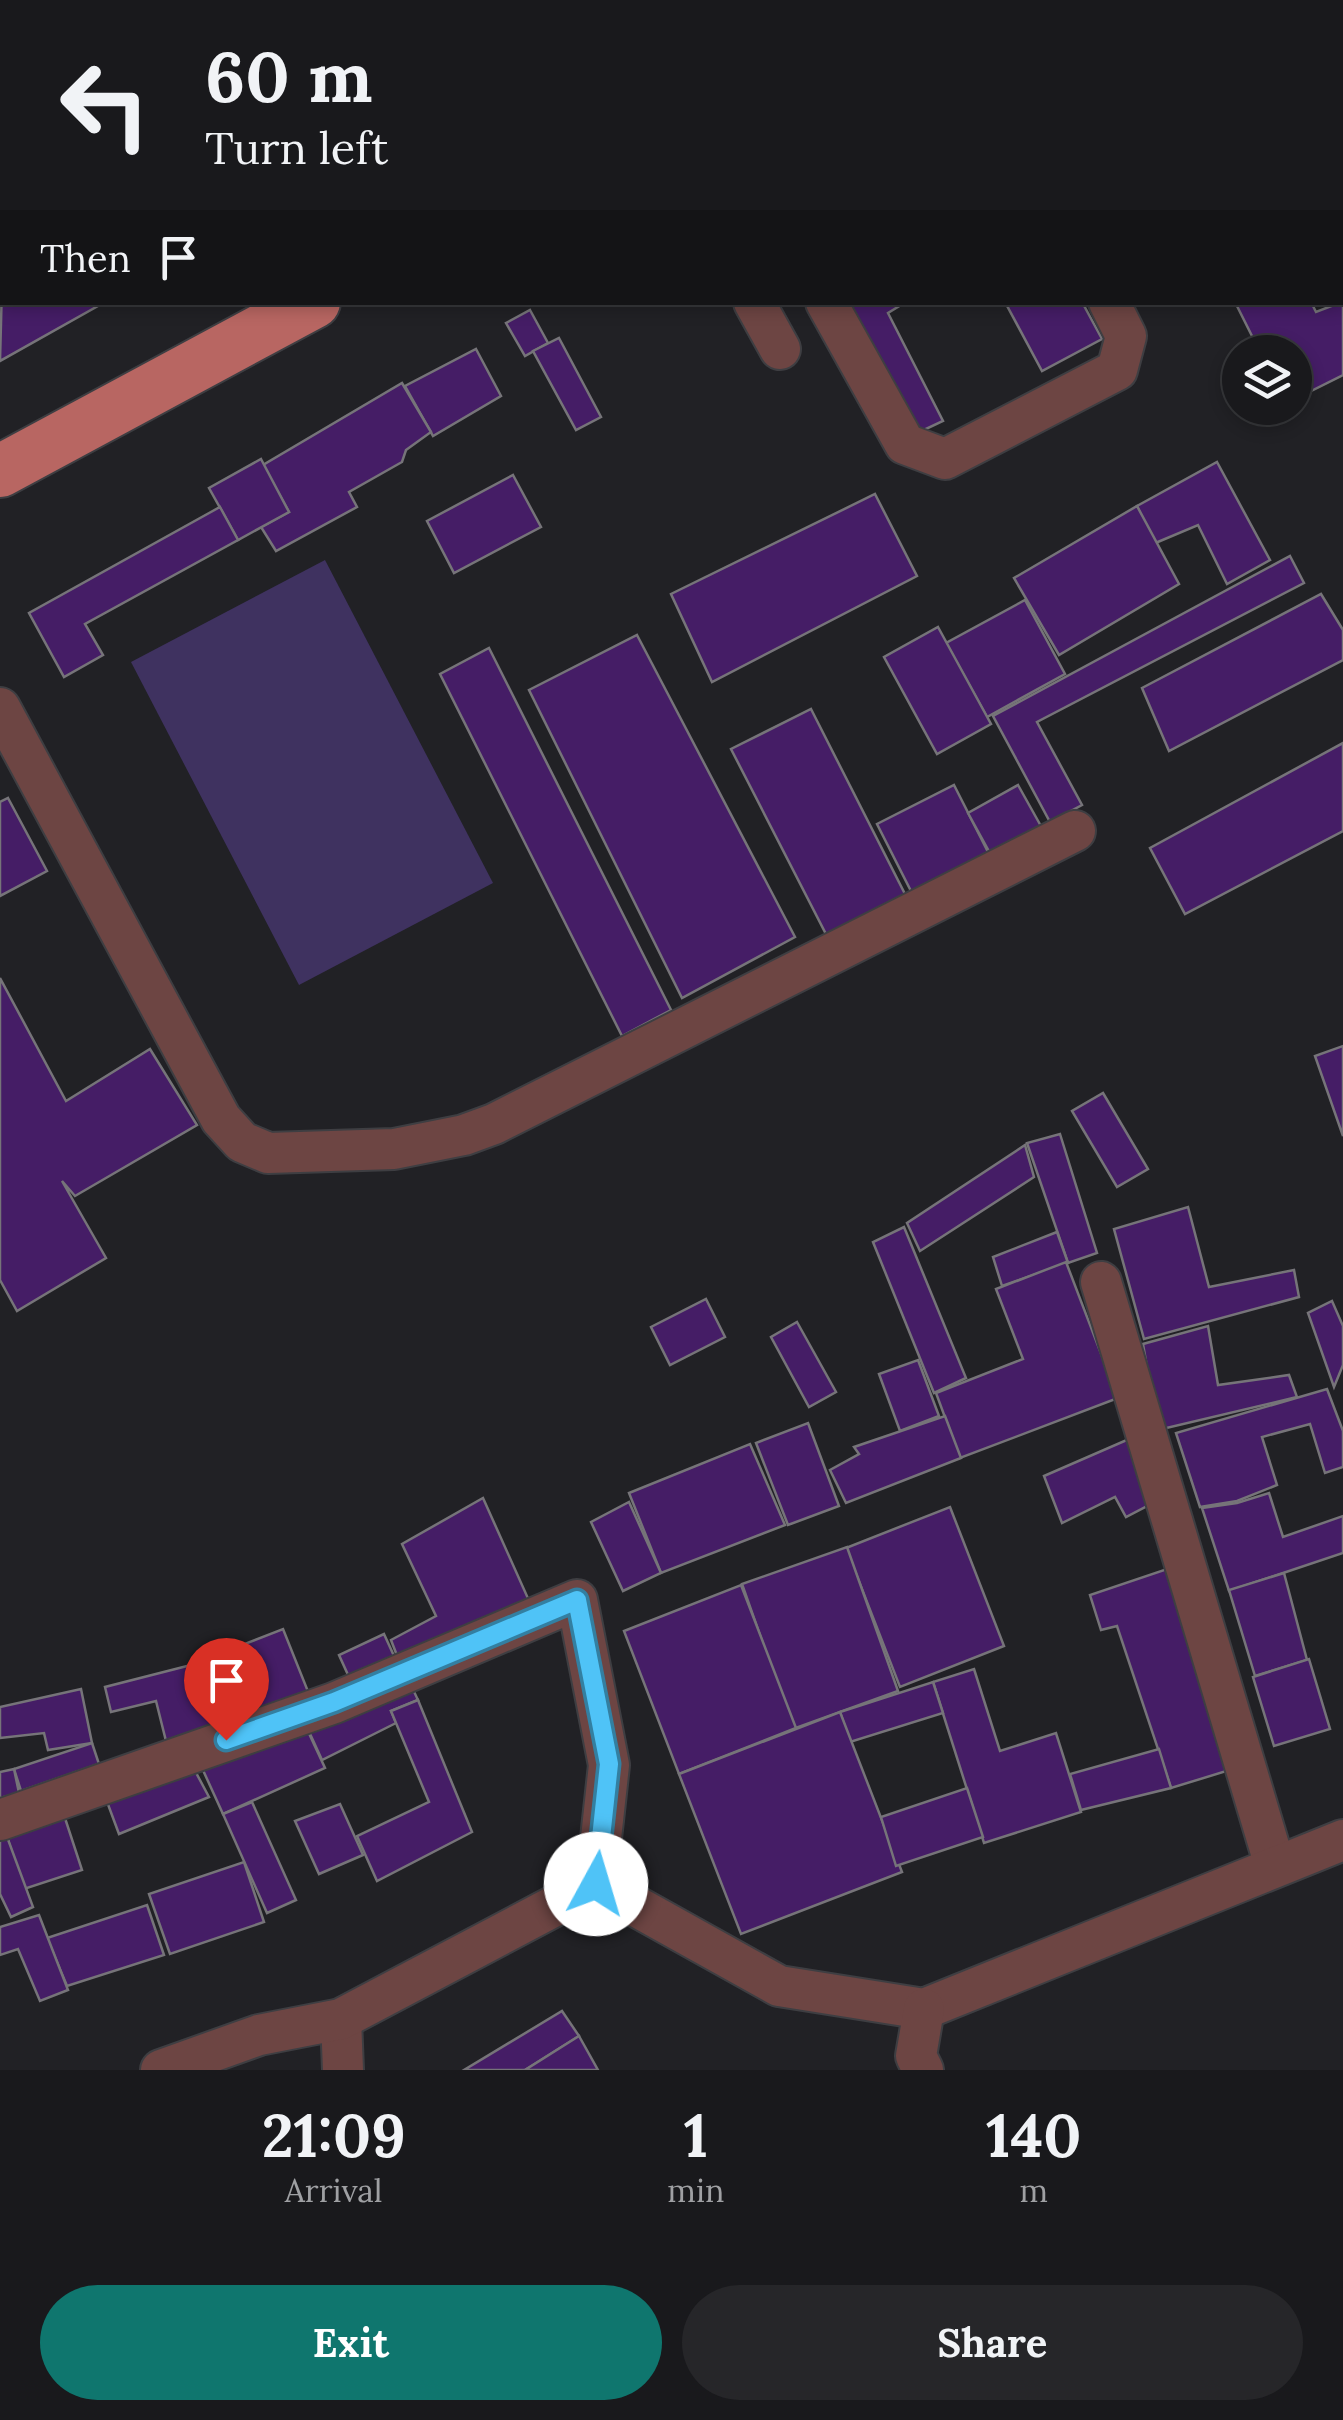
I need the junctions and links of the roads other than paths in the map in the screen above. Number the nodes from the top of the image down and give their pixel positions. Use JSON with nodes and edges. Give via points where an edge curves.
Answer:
{"nodes":[{"id":1,"x":308,"y":305,"type":"edge"},
{"id":2,"x":756,"y":305,"type":"edge"},
{"id":3,"x":828,"y":305,"type":"edge"},
{"id":4,"x":1110,"y":305,"type":"edge"},
{"id":5,"x":780,"y":349,"type":"dead end"},
{"id":6,"x":0,"y":471,"type":"edge"},
{"id":7,"x":0,"y":708,"type":"edge"},
{"id":8,"x":1075,"y":831,"type":"dead end"},
{"id":9,"x":1100,"y":1282,"type":"dead end"},
{"id":10,"x":0,"y":1820,"type":"edge"},
{"id":11,"x":1343,"y":1840,"type":"edge"},
{"id":12,"x":1276,"y":1866,"type":"junction"},
{"id":13,"x":596,"y":1884,"type":"junction"},
{"id":14,"x":924,"y":2010,"type":"junction"},
{"id":15,"x":341,"y":2018,"type":"junction"},
{"id":16,"x":161,"y":2070,"type":"edge"},
{"id":17,"x":343,"y":2070,"type":"edge"},
{"id":18,"x":923,"y":2070,"type":"edge"}],
"edges":[{"from":1,"to":6,"type":"main road"},
{"from":2,"to":5,"type":"street"},
{"from":3,"to":4,"type":"street","via":[[905,444],[945,459],[1118,370],[1126,336]]},
{"from":7,"to":8,"type":"street","via":[[221,1119],[242,1142],[268,1154],[394,1149],[494,1124]]},
{"from":9,"to":12,"type":"street"},
{"from":10,"to":13,"type":"street","via":[[334,1702],[577,1600],[609,1764]]},
{"from":11,"to":12,"type":"street"},
{"from":12,"to":14,"type":"street"},
{"from":13,"to":14,"type":"street","via":[[779,1986]]},
{"from":13,"to":15,"type":"street"},
{"from":14,"to":18,"type":"street","via":[[916,2056]]},
{"from":15,"to":16,"type":"street","via":[[259,2035]]},
{"from":15,"to":17,"type":"street"}]}
